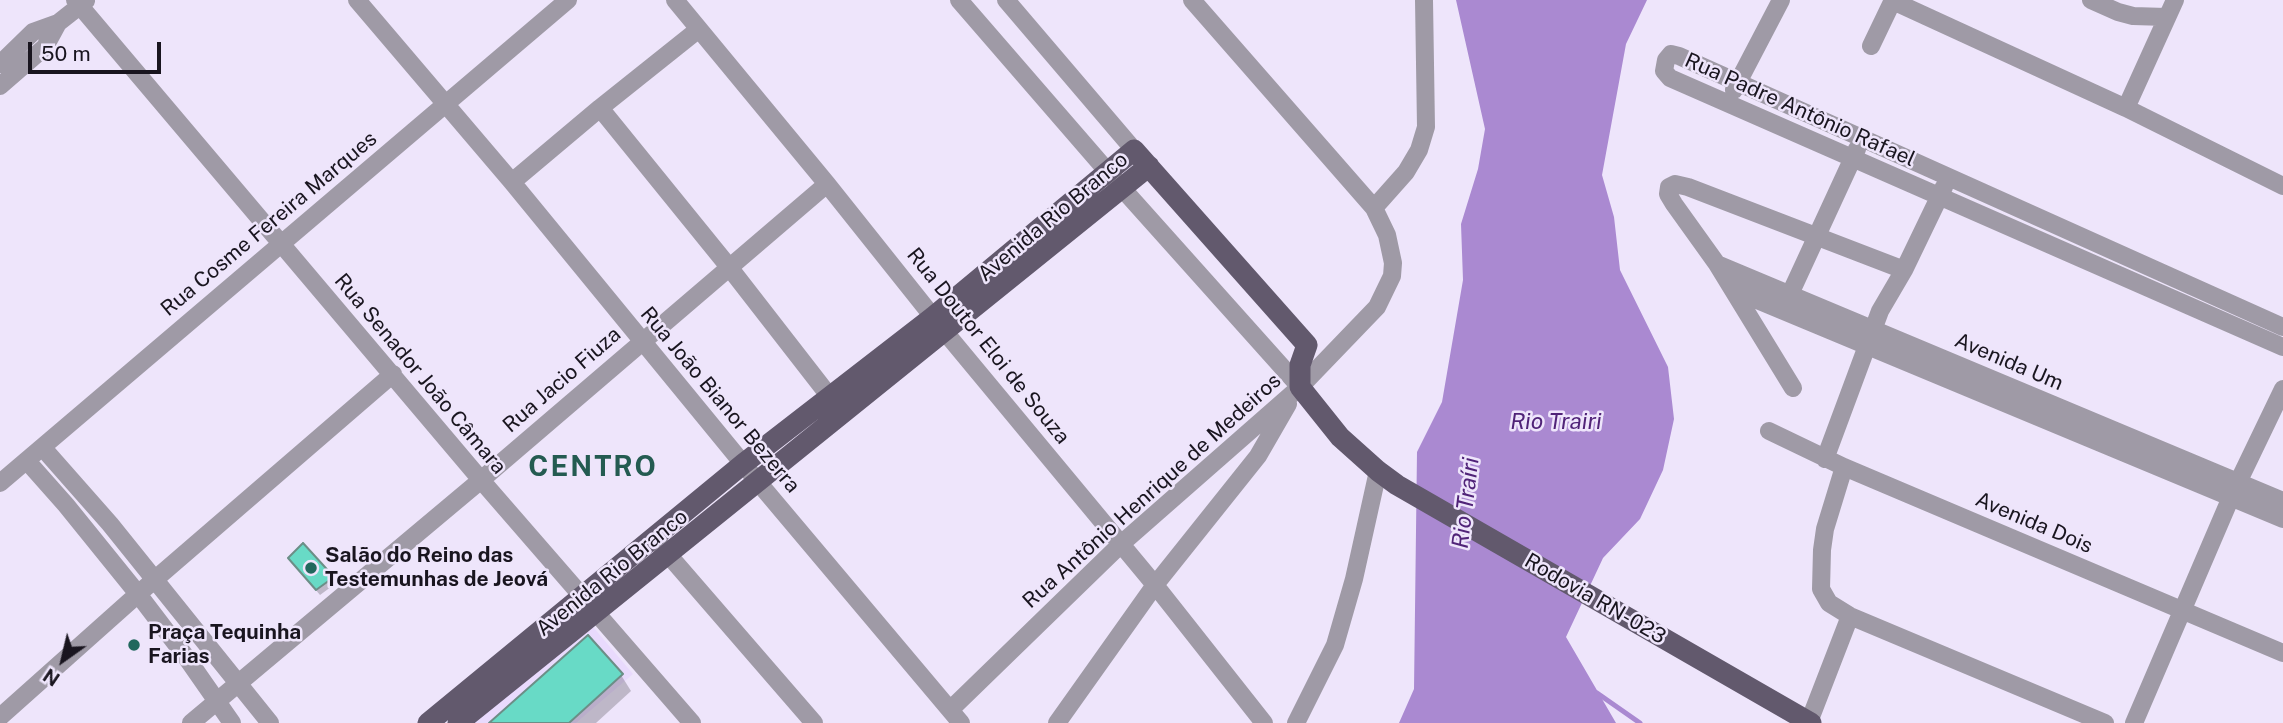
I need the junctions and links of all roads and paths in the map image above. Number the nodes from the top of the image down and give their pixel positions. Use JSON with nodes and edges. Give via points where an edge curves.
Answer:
{"nodes":[{"id":1,"x":358,"y":0,"type":"edge"},
{"id":2,"x":675,"y":0,"type":"edge"},
{"id":3,"x":959,"y":0,"type":"edge"},
{"id":4,"x":1006,"y":0,"type":"edge"},
{"id":5,"x":1192,"y":0,"type":"edge"},
{"id":6,"x":1424,"y":0,"type":"edge"},
{"id":7,"x":1781,"y":0,"type":"edge"},
{"id":8,"x":1893,"y":0,"type":"edge"},
{"id":9,"x":2091,"y":0,"type":"edge"},
{"id":10,"x":2175,"y":0,"type":"edge"},
{"id":11,"x":80,"y":2,"type":"edge"},
{"id":12,"x":562,"y":2,"type":"edge"},
{"id":13,"x":2166,"y":17,"type":"junction"},
{"id":14,"x":699,"y":30,"type":"junction"},
{"id":15,"x":1871,"y":46,"type":"dead end"},
{"id":16,"x":7,"y":65,"type":"edge"},
{"id":17,"x":1738,"y":82,"type":"junction"},
{"id":18,"x":0,"y":86,"type":"edge"},
{"id":19,"x":1727,"y":103,"type":"junction"},
{"id":20,"x":444,"y":104,"type":"junction"},
{"id":21,"x":600,"y":108,"type":"junction"},
{"id":22,"x":2126,"y":108,"type":"junction"},
{"id":23,"x":1863,"y":136,"type":"junction"},
{"id":24,"x":1134,"y":150,"type":"junction"},
{"id":25,"x":1853,"y":159,"type":"junction"},
{"id":26,"x":1149,"y":166,"type":"junction"},
{"id":27,"x":1949,"y":176,"type":"junction"},
{"id":28,"x":1114,"y":179,"type":"junction"},
{"id":29,"x":512,"y":182,"type":"junction"},
{"id":30,"x":827,"y":184,"type":"junction"},
{"id":31,"x":2283,"y":186,"type":"edge"},
{"id":32,"x":1939,"y":197,"type":"junction"},
{"id":33,"x":1374,"y":208,"type":"junction"},
{"id":34,"x":1815,"y":237,"type":"junction"},
{"id":35,"x":280,"y":244,"type":"junction"},
{"id":36,"x":1717,"y":264,"type":"junction"},
{"id":37,"x":729,"y":267,"type":"junction"},
{"id":38,"x":1905,"y":270,"type":"junction"},
{"id":39,"x":1733,"y":290,"type":"junction"},
{"id":40,"x":1786,"y":302,"type":"junction"},
{"id":41,"x":939,"y":324,"type":"junction"},
{"id":42,"x":2283,"y":327,"type":"edge"},
{"id":43,"x":1870,"y":337,"type":"junction"},
{"id":44,"x":642,"y":342,"type":"junction"},
{"id":45,"x":2283,"y":347,"type":"edge"},
{"id":46,"x":393,"y":374,"type":"junction"},
{"id":47,"x":1300,"y":387,"type":"junction"},
{"id":48,"x":1793,"y":388,"type":"dead end"},
{"id":49,"x":2283,"y":389,"type":"edge"},
{"id":50,"x":830,"y":397,"type":"junction"},
{"id":51,"x":844,"y":413,"type":"junction"},
{"id":52,"x":1769,"y":431,"type":"dead end"},
{"id":53,"x":43,"y":448,"type":"junction"},
{"id":54,"x":1825,"y":459,"type":"junction"},
{"id":55,"x":27,"y":461,"type":"junction"},
{"id":56,"x":743,"y":464,"type":"junction"},
{"id":57,"x":1844,"y":467,"type":"junction"},
{"id":58,"x":1378,"y":471,"type":"junction"},
{"id":59,"x":481,"y":480,"type":"junction"},
{"id":60,"x":758,"y":482,"type":"junction"},
{"id":61,"x":0,"y":484,"type":"edge"},
{"id":62,"x":2235,"y":489,"type":"junction"},
{"id":63,"x":2283,"y":501,"type":"edge"},
{"id":64,"x":2283,"y":519,"type":"edge"},
{"id":65,"x":1121,"y":544,"type":"junction"},
{"id":66,"x":661,"y":547,"type":"junction"},
{"id":67,"x":154,"y":580,"type":"junction"},
{"id":68,"x":1155,"y":585,"type":"junction"},
{"id":69,"x":138,"y":594,"type":"junction"},
{"id":70,"x":590,"y":604,"type":"junction"},
{"id":71,"x":2181,"y":610,"type":"junction"},
{"id":72,"x":1843,"y":612,"type":"junction"},
{"id":73,"x":2283,"y":653,"type":"edge"},
{"id":74,"x":240,"y":683,"type":"junction"},
{"id":75,"x":216,"y":701,"type":"junction"},
{"id":76,"x":956,"y":716,"type":"edge"},
{"id":77,"x":0,"y":717,"type":"edge"},
{"id":78,"x":1804,"y":719,"type":"edge"},
{"id":79,"x":191,"y":723,"type":"edge"},
{"id":80,"x":232,"y":723,"type":"edge"},
{"id":81,"x":270,"y":723,"type":"edge"},
{"id":82,"x":428,"y":723,"type":"edge"},
{"id":83,"x":458,"y":723,"type":"edge"},
{"id":84,"x":692,"y":723,"type":"edge"},
{"id":85,"x":814,"y":723,"type":"edge"},
{"id":86,"x":1057,"y":723,"type":"edge"},
{"id":87,"x":1264,"y":723,"type":"edge"},
{"id":88,"x":1296,"y":723,"type":"edge"},
{"id":89,"x":2105,"y":723,"type":"edge"},
{"id":90,"x":2134,"y":723,"type":"edge"}],
"edges":[{"from":1,"to":20,"type":"street","name":"Rua João Bianor Bezerra"},
{"from":2,"to":14,"type":"street","name":"Rua Doutor Eloi de Souza"},
{"from":3,"to":28,"type":"street"},
{"from":4,"to":24,"type":"street"},
{"from":5,"to":33,"type":"street"},
{"from":6,"to":33,"type":"street","via":[[1426,127],[1406,172]]},
{"from":7,"to":17,"type":"street"},
{"from":8,"to":15,"type":"street"},
{"from":8,"to":22,"type":"street"},
{"from":9,"to":13,"type":"street","via":[[2133,16]]},
{"from":10,"to":13,"type":"street"},
{"from":11,"to":16,"type":"street","via":[[58,23],[45,47]]},
{"from":11,"to":35,"type":"street","name":"Rua Senador João Câmara"},
{"from":12,"to":20,"type":"street","name":"Rua Cosme Fereira Marques"},
{"from":13,"to":22,"type":"street"},
{"from":14,"to":21,"type":"street"},
{"from":14,"to":30,"type":"street","name":"Rua Doutor Eloi de Souza"},
{"from":16,"to":18,"type":"street"},
{"from":17,"to":19,"type":"street"},
{"from":17,"to":19,"type":"street","name":"Rua Padre Antônio Rafael","via":[[1675,54],[1666,60],[1664,71],[1670,78]]},
{"from":17,"to":23,"type":"street","name":"Rua Padre Antônio Rafael"},
{"from":19,"to":25,"type":"street","name":"Rua Padre Antônio Rafael"},
{"from":20,"to":29,"type":"street","name":"Rua João Bianor Bezerra"},
{"from":20,"to":35,"type":"street","name":"Rua Cosme Fereira Marques"},
{"from":21,"to":29,"type":"street"},
{"from":21,"to":37,"type":"street"},
{"from":22,"to":31,"type":"street"},
{"from":23,"to":25,"type":"street"},
{"from":23,"to":27,"type":"street","name":"Rua Padre Antônio Rafael"},
{"from":24,"to":26,"type":"main road","name":"Avenida Rio Branco"},
{"from":24,"to":28,"type":"main road","name":"Avenida Rio Branco"},
{"from":25,"to":32,"type":"street","name":"Rua Padre Antônio Rafael"},
{"from":25,"to":34,"type":"street"},
{"from":26,"to":28,"type":"main road","name":"Avenida Rio Branco"},
{"from":26,"to":47,"type":"main road","via":[[1307,345],[1300,365]]},
{"from":27,"to":32,"type":"street"},
{"from":27,"to":42,"type":"street","name":"Rua Padre Antônio Rafael"},
{"from":28,"to":41,"type":"main road","name":"Avenida Rio Branco"},
{"from":28,"to":47,"type":"street"},
{"from":29,"to":44,"type":"street","name":"Rua João Bianor Bezerra"},
{"from":30,"to":37,"type":"street","name":"Rua Jacio Fiuza"},
{"from":30,"to":41,"type":"street","name":"Rua Doutor Eloi de Souza"},
{"from":32,"to":38,"type":"street"},
{"from":32,"to":45,"type":"street","name":"Rua Padre Antônio Rafael"},
{"from":33,"to":47,"type":"street","via":[[1393,263],[1387,290],[1377,307]]},
{"from":34,"to":36,"type":"street","via":[[1688,187],[1669,187],[1668,194],[1686,225]]},
{"from":34,"to":38,"type":"street"},
{"from":34,"to":40,"type":"street"},
{"from":35,"to":46,"type":"street","name":"Rua Senador João Câmara"},
{"from":35,"to":53,"type":"street","name":"Rua Cosme Fereira Marques"},
{"from":36,"to":39,"type":"street"},
{"from":36,"to":40,"type":"street","name":"Avenida Um"},
{"from":37,"to":44,"type":"street","name":"Rua Jacio Fiuza"},
{"from":37,"to":50,"type":"street"},
{"from":38,"to":43,"type":"street","via":[[1885,300]]},
{"from":39,"to":40,"type":"street","name":"Avenida Um"},
{"from":39,"to":48,"type":"street"},
{"from":40,"to":43,"type":"street","name":"Avenida Um"},
{"from":41,"to":50,"type":"main road","name":"Avenida Rio Branco"},
{"from":41,"to":51,"type":"main road","name":"Avenida Rio Branco"},
{"from":41,"to":65,"type":"street","name":"Rua Doutor Eloi de Souza"},
{"from":43,"to":54,"type":"street"},
{"from":43,"to":62,"type":"street","name":"Avenida Um"},
{"from":44,"to":56,"type":"street","name":"Rua João Bianor Bezerra"},
{"from":44,"to":59,"type":"street","name":"Rua Jacio Fiuza"},
{"from":46,"to":59,"type":"street","name":"Rua Senador João Câmara"},
{"from":46,"to":67,"type":"street"},
{"from":47,"to":58,"type":"main road","name":"Rodovia RN-023","via":[[1340,437]]},
{"from":47,"to":65,"type":"street","name":"Rua Antônio Henrique de Medeiros"},
{"from":47,"to":68,"type":"street","name":"Rua Antônio Henrique de Medeiros","via":[[1258,456]]},
{"from":49,"to":62,"type":"street"},
{"from":50,"to":51,"type":"street"},
{"from":50,"to":56,"type":"main road","name":"Avenida Rio Branco"},
{"from":51,"to":60,"type":"main road","name":"Avenida Rio Branco"},
{"from":52,"to":54,"type":"street","name":"Avenida Dois"},
{"from":53,"to":55,"type":"street","name":"Rua Cosme Fereira Marques"},
{"from":53,"to":67,"type":"street"},
{"from":54,"to":57,"type":"street","name":"Avenida Dois"},
{"from":55,"to":61,"type":"street","name":"Rua Cosme Fereira Marques"},
{"from":55,"to":69,"type":"street"},
{"from":56,"to":60,"type":"street","name":"Rua João Bianor Bezerra"},
{"from":56,"to":66,"type":"main road","name":"Avenida Rio Branco"},
{"from":57,"to":71,"type":"street","name":"Avenida Dois"},
{"from":57,"to":72,"type":"street","via":[[1825,528],[1820,582],[1825,599]]},
{"from":58,"to":78,"type":"main road","name":"Rodovia RN-023"},
{"from":58,"to":88,"type":"street","via":[[1335,645]]},
{"from":59,"to":70,"type":"street","name":"Rua Senador João Câmara"},
{"from":59,"to":74,"type":"street","name":"Rua Jacio Fiuza"},
{"from":60,"to":66,"type":"main road","name":"Avenida Rio Branco"},
{"from":60,"to":76,"type":"street","name":"Rua João Bianor Bezerra"},
{"from":62,"to":63,"type":"street","name":"Avenida Um"},
{"from":62,"to":64,"type":"street","name":"Avenida Um"},
{"from":62,"to":71,"type":"street"},
{"from":65,"to":68,"type":"street","name":"Rua Doutor Eloi de Souza"},
{"from":65,"to":76,"type":"street","name":"Rua Antônio Henrique de Medeiros"},
{"from":66,"to":70,"type":"main road","name":"Avenida Rio Branco"},
{"from":66,"to":85,"type":"street"},
{"from":67,"to":69,"type":"street"},
{"from":67,"to":74,"type":"street"},
{"from":68,"to":86,"type":"street","name":"Rua Antônio Henrique de Medeiros"},
{"from":68,"to":87,"type":"street","name":"Rua Doutor Eloi de Souza"},
{"from":69,"to":75,"type":"street"},
{"from":69,"to":77,"type":"street"},
{"from":70,"to":82,"type":"main road","name":"Avenida Rio Branco"},
{"from":70,"to":83,"type":"main road","name":"Avenida Rio Branco"},
{"from":70,"to":84,"type":"street","name":"Rua Senador João Câmara"},
{"from":71,"to":73,"type":"street","name":"Avenida Dois"},
{"from":71,"to":90,"type":"street"},
{"from":72,"to":78,"type":"street"},
{"from":72,"to":89,"type":"street"},
{"from":74,"to":75,"type":"street","name":"Rua Jacio Fiuza"},
{"from":74,"to":81,"type":"street"},
{"from":75,"to":79,"type":"street","name":"Rua Jacio Fiuza"},
{"from":75,"to":80,"type":"street"}]}
